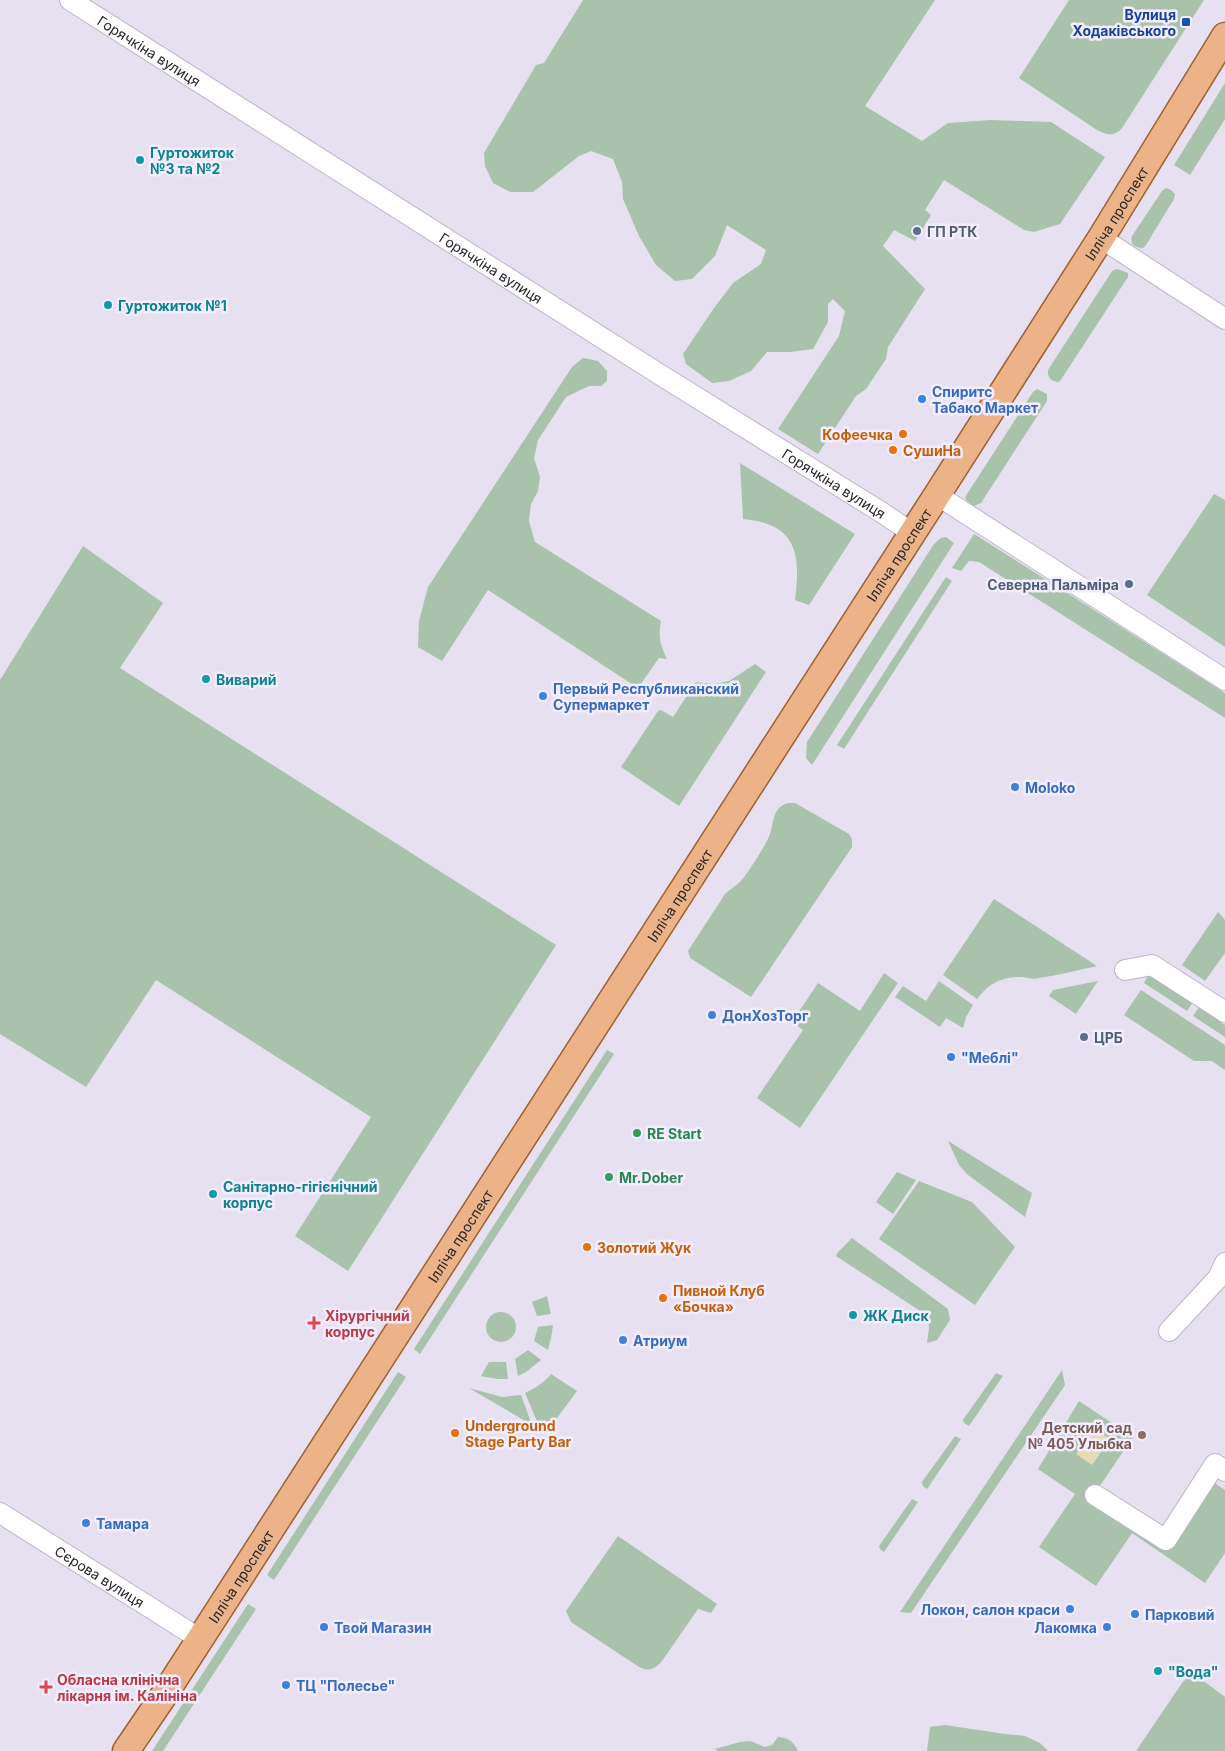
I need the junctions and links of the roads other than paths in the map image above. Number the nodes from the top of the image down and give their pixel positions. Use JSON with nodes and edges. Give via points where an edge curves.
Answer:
{"nodes":[{"id":1,"x":70,"y":0,"type":"edge"},
{"id":2,"x":1225,"y":36,"type":"edge"},
{"id":3,"x":1101,"y":238,"type":"junction"},
{"id":4,"x":1225,"y":319,"type":"edge"},
{"id":5,"x":937,"y":496,"type":"junction"},
{"id":6,"x":912,"y":533,"type":"junction"},
{"id":7,"x":1225,"y":680,"type":"edge"},
{"id":8,"x":1125,"y":970,"type":"dead end"},
{"id":9,"x":1225,"y":1012,"type":"edge"},
{"id":10,"x":1223,"y":1274,"type":"edge"},
{"id":11,"x":1169,"y":1331,"type":"dead end"},
{"id":12,"x":1225,"y":1471,"type":"edge"},
{"id":13,"x":1095,"y":1495,"type":"dead end"},
{"id":14,"x":0,"y":1513,"type":"edge"},
{"id":15,"x":200,"y":1639,"type":"junction"},
{"id":16,"x":126,"y":1751,"type":"edge"}],
"edges":[{"from":1,"to":6,"type":"street","name":"Горячкіна вулиця"},
{"from":2,"to":3,"type":"main road","name":"Ілліча проспект"},
{"from":3,"to":4,"type":"street"},
{"from":3,"to":5,"type":"main road","name":"Ілліча проспект"},
{"from":5,"to":6,"type":"main road","name":"Ілліча проспект"},
{"from":5,"to":7,"type":"street"},
{"from":6,"to":15,"type":"main road","name":"Ілліча проспект"},
{"from":8,"to":9,"type":"street","via":[[1152,965]]},
{"from":10,"to":11,"type":"street"},
{"from":12,"to":13,"type":"street","via":[[1215,1464],[1166,1540]]},
{"from":14,"to":15,"type":"street","name":"Сєрова вулиця"},
{"from":15,"to":16,"type":"main road","name":"Ілліча проспект"}]}
